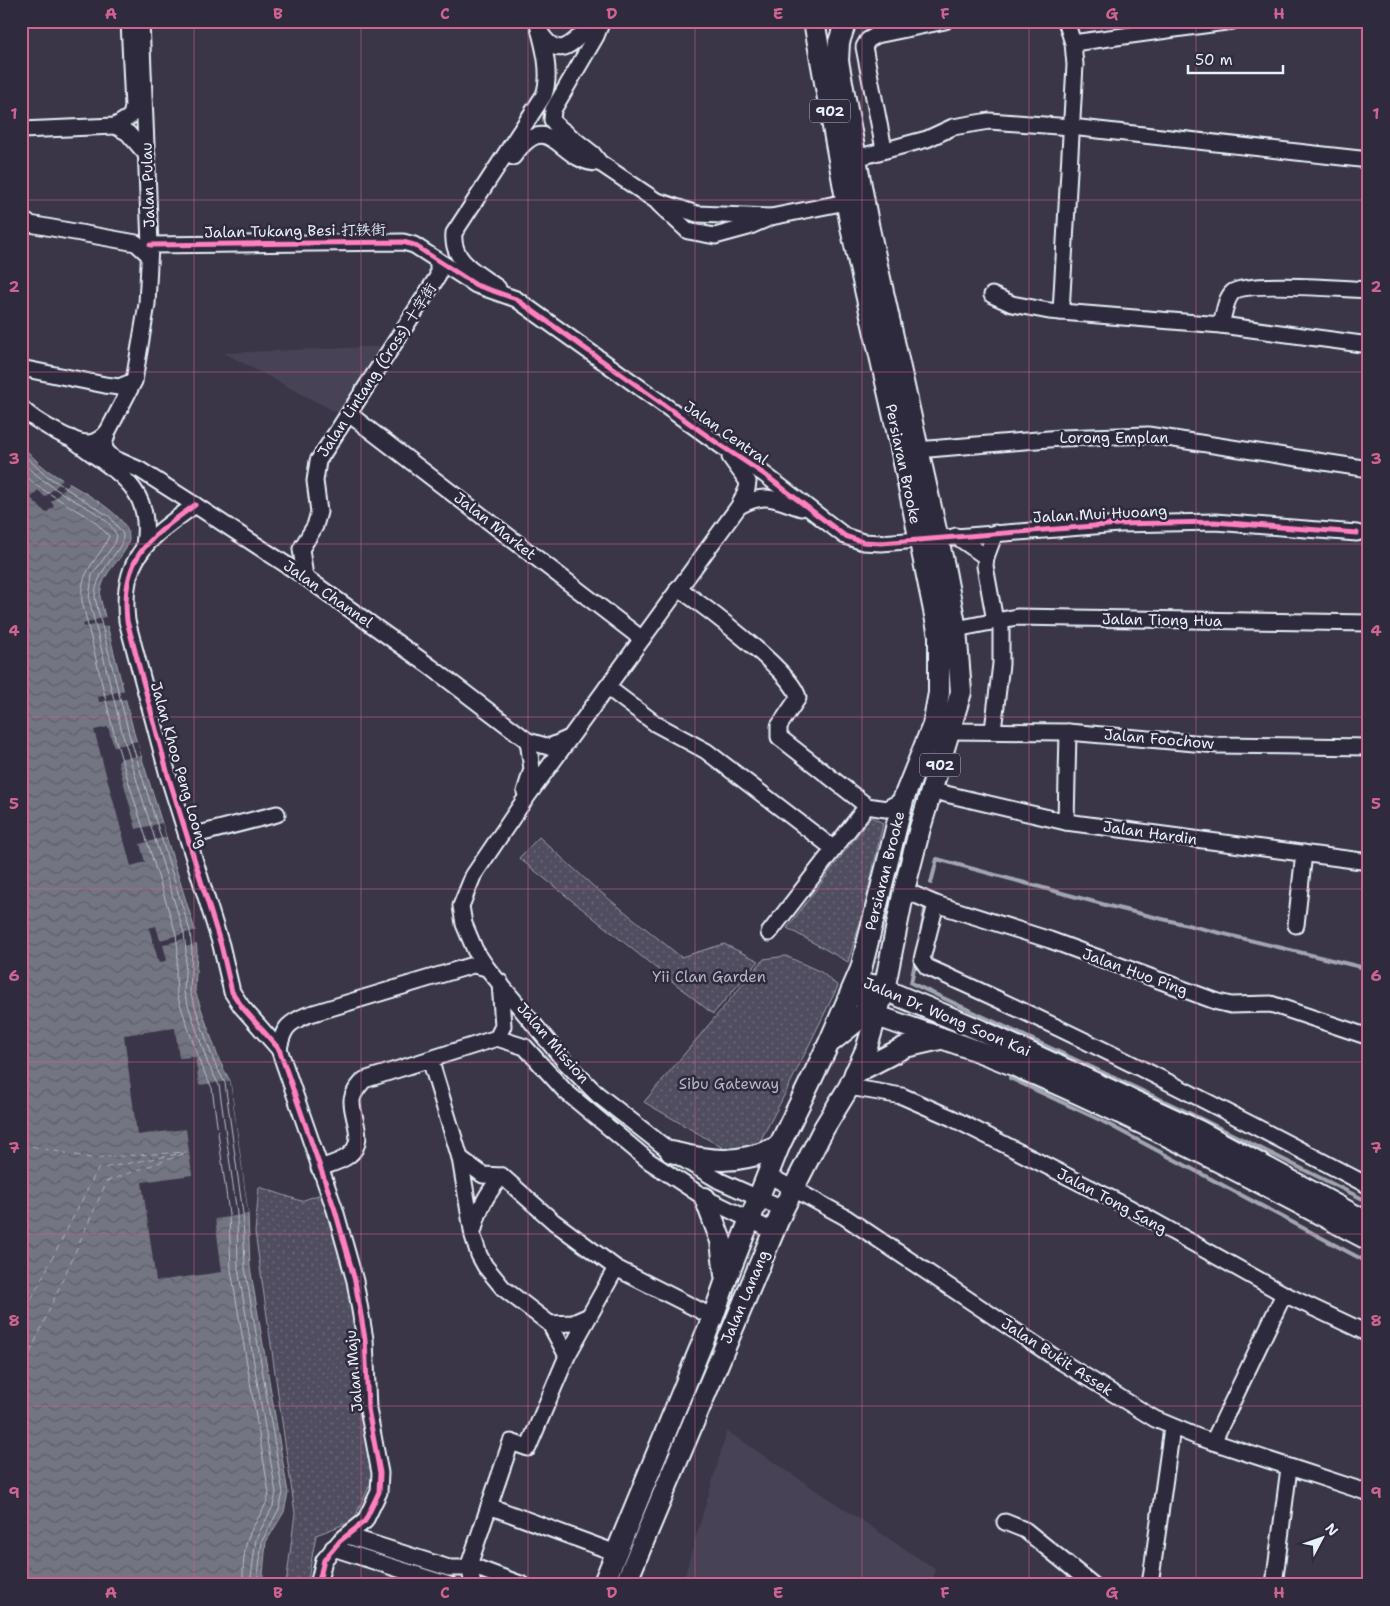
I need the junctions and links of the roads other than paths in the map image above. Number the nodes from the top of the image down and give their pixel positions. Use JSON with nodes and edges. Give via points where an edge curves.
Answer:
{"nodes":[{"id":1,"x":129,"y":21,"type":"edge"},
{"id":2,"x":141,"y":21,"type":"edge"},
{"id":3,"x":596,"y":21,"type":"edge"},
{"id":4,"x":602,"y":21,"type":"edge"},
{"id":5,"x":814,"y":21,"type":"edge"},
{"id":6,"x":846,"y":21,"type":"edge"},
{"id":7,"x":945,"y":21,"type":"edge"},
{"id":8,"x":1066,"y":21,"type":"edge"},
{"id":9,"x":1233,"y":21,"type":"edge"},
{"id":10,"x":538,"y":26,"type":"edge"},
{"id":11,"x":1073,"y":43,"type":"junction"},
{"id":12,"x":115,"y":126,"type":"junction"},
{"id":13,"x":1071,"y":127,"type":"junction"},
{"id":14,"x":21,"y":130,"type":"edge"},
{"id":15,"x":884,"y":149,"type":"junction"},
{"id":16,"x":147,"y":155,"type":"junction"},
{"id":17,"x":856,"y":158,"type":"junction"},
{"id":18,"x":1369,"y":160,"type":"edge"},
{"id":19,"x":600,"y":163,"type":"junction"},
{"id":20,"x":655,"y":200,"type":"junction"},
{"id":21,"x":855,"y":200,"type":"junction"},
{"id":22,"x":771,"y":217,"type":"junction"},
{"id":23,"x":149,"y":218,"type":"junction"},
{"id":24,"x":24,"y":224,"type":"edge"},
{"id":25,"x":129,"y":242,"type":"junction"},
{"id":26,"x":149,"y":250,"type":"junction"},
{"id":27,"x":436,"y":259,"type":"junction"},
{"id":28,"x":452,"y":269,"type":"junction"},
{"id":29,"x":438,"y":276,"type":"junction"},
{"id":30,"x":1369,"y":290,"type":"edge"},
{"id":31,"x":992,"y":294,"type":"dead end"},
{"id":32,"x":511,"y":296,"type":"junction"},
{"id":33,"x":1061,"y":312,"type":"junction"},
{"id":34,"x":1221,"y":325,"type":"junction"},
{"id":35,"x":1369,"y":345,"type":"edge"},
{"id":36,"x":21,"y":368,"type":"edge"},
{"id":37,"x":134,"y":382,"type":"junction"},
{"id":38,"x":21,"y":407,"type":"edge"},
{"id":39,"x":349,"y":414,"type":"junction"},
{"id":40,"x":108,"y":431,"type":"junction"},
{"id":41,"x":70,"y":438,"type":"junction"},
{"id":42,"x":720,"y":445,"type":"junction"},
{"id":43,"x":917,"y":450,"type":"junction"},
{"id":44,"x":1369,"y":470,"type":"edge"},
{"id":45,"x":195,"y":505,"type":"junction"},
{"id":46,"x":739,"y":506,"type":"junction"},
{"id":47,"x":810,"y":512,"type":"junction"},
{"id":48,"x":1357,"y":532,"type":"dead end"},
{"id":49,"x":995,"y":533,"type":"junction"},
{"id":50,"x":940,"y":538,"type":"junction"},
{"id":51,"x":144,"y":545,"type":"junction"},
{"id":52,"x":986,"y":557,"type":"junction"},
{"id":53,"x":305,"y":577,"type":"junction"},
{"id":54,"x":678,"y":588,"type":"junction"},
{"id":55,"x":998,"y":620,"type":"junction"},
{"id":56,"x":1369,"y":623,"type":"edge"},
{"id":57,"x":956,"y":629,"type":"junction"},
{"id":58,"x":642,"y":639,"type":"junction"},
{"id":59,"x":607,"y":686,"type":"junction"},
{"id":60,"x":993,"y":730,"type":"junction"},
{"id":61,"x":950,"y":731,"type":"junction"},
{"id":62,"x":1068,"y":732,"type":"junction"},
{"id":63,"x":570,"y":737,"type":"junction"},
{"id":64,"x":528,"y":741,"type":"junction"},
{"id":65,"x":1369,"y":747,"type":"edge"},
{"id":66,"x":933,"y":791,"type":"junction"},
{"id":67,"x":902,"y":800,"type":"junction"},
{"id":68,"x":521,"y":805,"type":"junction"},
{"id":69,"x":868,"y":806,"type":"junction"},
{"id":70,"x":277,"y":814,"type":"dead end"},
{"id":71,"x":1066,"y":822,"type":"junction"},
{"id":72,"x":187,"y":837,"type":"junction"},
{"id":73,"x":834,"y":849,"type":"junction"},
{"id":74,"x":1304,"y":853,"type":"junction"},
{"id":75,"x":1369,"y":862,"type":"edge"},
{"id":76,"x":904,"y":890,"type":"junction"},
{"id":77,"x":936,"y":904,"type":"junction"},
{"id":78,"x":1296,"y":925,"type":"dead end"},
{"id":79,"x":769,"y":933,"type":"dead end"},
{"id":80,"x":487,"y":968,"type":"junction"},
{"id":81,"x":858,"y":977,"type":"junction"},
{"id":82,"x":500,"y":982,"type":"junction"},
{"id":83,"x":884,"y":990,"type":"junction"},
{"id":84,"x":873,"y":1012,"type":"junction"},
{"id":85,"x":1369,"y":1037,"type":"edge"},
{"id":86,"x":497,"y":1038,"type":"junction"},
{"id":87,"x":940,"y":1039,"type":"junction"},
{"id":88,"x":829,"y":1043,"type":"junction"},
{"id":89,"x":279,"y":1049,"type":"junction"},
{"id":90,"x":430,"y":1059,"type":"junction"},
{"id":91,"x":852,"y":1080,"type":"junction"},
{"id":92,"x":780,"y":1146,"type":"junction"},
{"id":93,"x":671,"y":1152,"type":"junction"},
{"id":94,"x":460,"y":1158,"type":"junction"},
{"id":95,"x":319,"y":1168,"type":"junction"},
{"id":96,"x":768,"y":1175,"type":"junction"},
{"id":97,"x":502,"y":1176,"type":"junction"},
{"id":98,"x":1369,"y":1186,"type":"edge"},
{"id":99,"x":792,"y":1187,"type":"junction"},
{"id":100,"x":705,"y":1198,"type":"junction"},
{"id":101,"x":759,"y":1198,"type":"junction"},
{"id":102,"x":783,"y":1209,"type":"junction"},
{"id":103,"x":750,"y":1220,"type":"junction"},
{"id":104,"x":1369,"y":1223,"type":"edge"},
{"id":105,"x":774,"y":1231,"type":"junction"},
{"id":106,"x":473,"y":1234,"type":"junction"},
{"id":107,"x":1369,"y":1240,"type":"edge"},
{"id":108,"x":616,"y":1268,"type":"junction"},
{"id":109,"x":726,"y":1280,"type":"junction"},
{"id":110,"x":1284,"y":1294,"type":"junction"},
{"id":111,"x":589,"y":1316,"type":"junction"},
{"id":112,"x":713,"y":1317,"type":"junction"},
{"id":113,"x":550,"y":1324,"type":"junction"},
{"id":114,"x":1369,"y":1334,"type":"edge"},
{"id":115,"x":567,"y":1356,"type":"junction"},
{"id":116,"x":1172,"y":1428,"type":"junction"},
{"id":117,"x":1213,"y":1442,"type":"junction"},
{"id":118,"x":1288,"y":1468,"type":"junction"},
{"id":119,"x":1369,"y":1492,"type":"edge"},
{"id":120,"x":489,"y":1506,"type":"junction"},
{"id":121,"x":1005,"y":1522,"type":"dead end"},
{"id":122,"x":348,"y":1536,"type":"junction"},
{"id":123,"x":333,"y":1548,"type":"junction"},
{"id":124,"x":616,"y":1553,"type":"junction"},
{"id":125,"x":468,"y":1565,"type":"junction"},
{"id":126,"x":318,"y":1585,"type":"edge"},
{"id":127,"x":449,"y":1585,"type":"edge"},
{"id":128,"x":473,"y":1585,"type":"edge"},
{"id":129,"x":523,"y":1585,"type":"edge"},
{"id":130,"x":603,"y":1585,"type":"edge"},
{"id":131,"x":625,"y":1585,"type":"edge"},
{"id":132,"x":1092,"y":1585,"type":"edge"},
{"id":133,"x":1150,"y":1585,"type":"edge"},
{"id":134,"x":1274,"y":1585,"type":"edge"}],
"edges":[{"from":1,"to":12,"type":"street","via":[[131,116]]},
{"from":2,"to":16,"type":"street","name":"Jalan Pulau"},
{"from":3,"to":10,"type":"street","via":[[563,49],[556,49],[546,42]]},
{"from":4,"to":19,"type":"street","via":[[553,110],[552,120]]},
{"from":5,"to":21,"type":"main road","name":"Persiaran Brooke","number":"902"},
{"from":6,"to":17,"type":"main road","name":"Persiaran Brooke","number":"902","via":[[839,42],[838,61]]},
{"from":7,"to":15,"type":"street","via":[[877,35],[864,47]]},
{"from":8,"to":11,"type":"street"},
{"from":9,"to":11,"type":"street"},
{"from":10,"to":32,"type":"street","via":[[547,71],[544,95],[454,233],[454,247],[459,258]]},
{"from":11,"to":13,"type":"street","via":[[1075,65]]},
{"from":12,"to":14,"type":"street"},
{"from":12,"to":16,"type":"street","via":[[134,139]]},
{"from":13,"to":15,"type":"street","via":[[990,121],[953,128],[927,139]]},
{"from":13,"to":18,"type":"street"},
{"from":13,"to":33,"type":"street"},
{"from":15,"to":17,"type":"street"},
{"from":16,"to":23,"type":"street","name":"Jalan Pulau"},
{"from":17,"to":21,"type":"main road","name":"Persiaran Brooke","number":"902"},
{"from":19,"to":20,"type":"street"},
{"from":19,"to":32,"type":"street","via":[[584,160],[551,138],[538,135],[523,143],[495,183],[463,233],[462,241],[464,249],[508,288]]},
{"from":20,"to":22,"type":"street","via":[[697,214]]},
{"from":20,"to":22,"type":"street","via":[[688,231],[705,236],[732,232]]},
{"from":21,"to":22,"type":"street"},
{"from":21,"to":43,"type":"main road","name":"Persiaran Brooke","number":"902"},
{"from":21,"to":50,"type":"main road","name":"Persiaran Brooke","number":"902"},
{"from":23,"to":25,"type":"street","via":[[142,232]]},
{"from":23,"to":26,"type":"street","name":"Jalan Pulau"},
{"from":24,"to":25,"type":"street"},
{"from":25,"to":26,"type":"street"},
{"from":26,"to":27,"type":"street","name":"Jalan Tukang Besi 打铁街","via":[[403,242]]},
{"from":26,"to":37,"type":"street","name":"Jalan Pulau","via":[[147,304]]},
{"from":27,"to":28,"type":"street","name":"Jalan Tukang Besi 打铁街"},
{"from":27,"to":29,"type":"street","name":"Jalan Lintang (Cross) 十字街"},
{"from":28,"to":29,"type":"street","name":"Jalan Lintang (Cross) 十字街"},
{"from":28,"to":32,"type":"street","name":"Jalan Tukang Besi 打铁街","via":[[476,285]]},
{"from":29,"to":39,"type":"street","name":"Jalan Lintang (Cross) 十字街"},
{"from":30,"to":34,"type":"street","via":[[1241,289],[1229,297]]},
{"from":31,"to":33,"type":"street","via":[[1012,304]]},
{"from":32,"to":42,"type":"street","name":"Jalan Central"},
{"from":33,"to":34,"type":"street"},
{"from":34,"to":35,"type":"street"},
{"from":36,"to":37,"type":"street","via":[[105,386],[119,387]]},
{"from":37,"to":40,"type":"street","name":"Jalan Pulau"},
{"from":38,"to":41,"type":"street"},
{"from":39,"to":53,"type":"street","name":"Jalan Lintang (Cross) 十字街","via":[[318,461],[315,481],[319,512],[315,526],[301,549]]},
{"from":39,"to":58,"type":"street","name":"Jalan Market"},
{"from":40,"to":41,"type":"street","name":"Jalan Pulau","via":[[96,442],[87,444]]},
{"from":40,"to":45,"type":"street","name":"Jalan Channel","via":[[104,444],[106,450],[119,461],[140,470]]},
{"from":41,"to":51,"type":"street","via":[[120,472],[133,488],[145,516]]},
{"from":42,"to":46,"type":"street","name":"Jalan Mission","via":[[748,482]]},
{"from":42,"to":47,"type":"street","name":"Jalan Central","via":[[764,474]]},
{"from":43,"to":44,"type":"street","name":"Lorong Emplan","via":[[1062,438],[1148,435]]},
{"from":43,"to":50,"type":"main road","name":"Persiaran Brooke","number":"902"},
{"from":45,"to":51,"type":"street"},
{"from":45,"to":53,"type":"street","name":"Jalan Channel"},
{"from":46,"to":47,"type":"street","via":[[765,496]]},
{"from":46,"to":54,"type":"street","name":"Jalan Mission"},
{"from":47,"to":50,"type":"street","name":"Jalan Central","via":[[845,536],[862,542]]},
{"from":48,"to":49,"type":"street","name":"Jalan Mui Huoang","via":[[1214,522],[1119,524]]},
{"from":49,"to":50,"type":"street","name":"Jalan Mui Huoang"},
{"from":49,"to":52,"type":"street"},
{"from":50,"to":52,"type":"street"},
{"from":50,"to":57,"type":"main road","name":"Persiaran Brooke","number":"902"},
{"from":50,"to":67,"type":"main road","name":"Persiaran Brooke","number":"902","via":[[939,693],[933,725]]},
{"from":51,"to":72,"type":"street","name":"Jalan Khoo Peng Loong","via":[[124,597],[127,621]]},
{"from":52,"to":55,"type":"street"},
{"from":53,"to":64,"type":"street","name":"Jalan Channel"},
{"from":54,"to":58,"type":"street","name":"Jalan Mission"},
{"from":54,"to":69,"type":"street","via":[[746,640],[793,686],[798,698],[779,726],[780,737]]},
{"from":55,"to":56,"type":"street","name":"Jalan Tiong Hua","via":[[1017,617]]},
{"from":55,"to":57,"type":"street","name":"Jalan Tiong Hua"},
{"from":55,"to":60,"type":"street","via":[[1002,664]]},
{"from":57,"to":61,"type":"main road","name":"Persiaran Brooke","number":"902","via":[[961,692]]},
{"from":58,"to":59,"type":"street","name":"Jalan Mission"},
{"from":59,"to":63,"type":"street","name":"Jalan Mission"},
{"from":59,"to":73,"type":"street","via":[[656,724],[706,751]]},
{"from":60,"to":61,"type":"street","name":"Jalan Foochow"},
{"from":60,"to":62,"type":"street","name":"Jalan Foochow"},
{"from":61,"to":66,"type":"main road","name":"Persiaran Brooke","number":"902"},
{"from":62,"to":65,"type":"street","name":"Jalan Foochow","via":[[1217,744]]},
{"from":62,"to":71,"type":"street"},
{"from":63,"to":64,"type":"street","via":[[550,747]]},
{"from":63,"to":68,"type":"street","name":"Jalan Mission"},
{"from":64,"to":68,"type":"street","via":[[532,769]]},
{"from":66,"to":71,"type":"street","name":"Jalan Hardin"},
{"from":66,"to":76,"type":"main road","name":"Persiaran Brooke","number":"902"},
{"from":67,"to":69,"type":"street","via":[[886,809]]},
{"from":67,"to":81,"type":"main road","name":"Persiaran Brooke","number":"902"},
{"from":68,"to":80,"type":"street","name":"Jalan Mission","via":[[473,876],[461,906],[464,924]]},
{"from":69,"to":73,"type":"street"},
{"from":70,"to":72,"type":"street"},
{"from":71,"to":74,"type":"street","name":"Jalan Hardin"},
{"from":72,"to":89,"type":"street","name":"Jalan Khoo Peng Loong","via":[[221,945],[232,992]]},
{"from":73,"to":79,"type":"street"},
{"from":74,"to":75,"type":"street","name":"Jalan Hardin"},
{"from":74,"to":78,"type":"street"},
{"from":76,"to":77,"type":"street","name":"Jalan Huo Ping"},
{"from":76,"to":83,"type":"main road","name":"Persiaran Brooke","number":"902"},
{"from":77,"to":85,"type":"street","name":"Jalan Huo Ping","via":[[1050,940],[1218,1002],[1270,1004]]},
{"from":77,"to":98,"type":"street","via":[[922,960],[927,967],[1034,1015],[1238,1116]]},
{"from":80,"to":82,"type":"street","name":"Jalan Mission"},
{"from":80,"to":89,"type":"street","via":[[473,965],[307,1015],[284,1029]]},
{"from":81,"to":83,"type":"main road","name":"Jalan Dr. Wong Soon Kai"},
{"from":81,"to":84,"type":"main road","name":"Jalan Dr. Wong Soon Kai"},
{"from":81,"to":88,"type":"main road","name":"Persiaran Brooke","number":"902"},
{"from":82,"to":86,"type":"street","via":[[503,1026]]},
{"from":82,"to":93,"type":"street","name":"Jalan Mission","via":[[597,1094]]},
{"from":83,"to":84,"type":"main road","name":"Persiaran Brooke","number":"902"},
{"from":83,"to":104,"type":"main road","name":"Jalan Dr. Wong Soon Kai","via":[[989,1034],[1199,1131]]},
{"from":84,"to":87,"type":"main road","name":"Jalan Dr. Wong Soon Kai"},
{"from":84,"to":88,"type":"main road"},
{"from":84,"to":91,"type":"main road","name":"Jalan Lanang"},
{"from":86,"to":90,"type":"street"},
{"from":86,"to":100,"type":"street","name":"Jalan Mission","via":[[525,1047],[565,1091],[597,1119],[650,1161]]},
{"from":87,"to":91,"type":"main road","via":[[905,1047]]},
{"from":87,"to":107,"type":"main road","name":"Jalan Dr. Wong Soon Kai","via":[[1080,1094]]},
{"from":88,"to":92,"type":"main road","name":"Jalan Lanang"},
{"from":89,"to":95,"type":"street","name":"Jalan Maju"},
{"from":90,"to":94,"type":"street"},
{"from":90,"to":95,"type":"street","via":[[364,1080],[352,1100],[358,1128],[355,1147],[349,1156]]},
{"from":91,"to":99,"type":"main road","name":"Jalan Lanang"},
{"from":91,"to":110,"type":"street","name":"Jalan Tong Sang","via":[[902,1096],[952,1118],[1130,1208]]},
{"from":92,"to":93,"type":"main road","via":[[761,1155],[727,1160],[705,1160]]},
{"from":92,"to":96,"type":"main road","name":"Jalan Lanang"},
{"from":93,"to":101,"type":"street","name":"Jalan Mission","via":[[720,1181]]},
{"from":94,"to":97,"type":"street","via":[[483,1175]]},
{"from":94,"to":106,"type":"street"},
{"from":95,"to":122,"type":"street","name":"Jalan Maju","via":[[356,1281],[365,1339],[368,1409],[380,1473],[373,1508],[365,1521]]},
{"from":96,"to":99,"type":"street","name":"Jalan Bukit Assek"},
{"from":96,"to":101,"type":"main road","name":"Jalan Lanang"},
{"from":97,"to":106,"type":"street","via":[[480,1208]]},
{"from":97,"to":108,"type":"street","via":[[554,1222]]},
{"from":99,"to":102,"type":"main road","name":"Jalan Lanang"},
{"from":99,"to":116,"type":"street","name":"Jalan Bukit Assek","via":[[845,1217],[1057,1359]]},
{"from":100,"to":103,"type":"street","name":"Jalan Mission"},
{"from":100,"to":109,"type":"main road","via":[[722,1241]]},
{"from":101,"to":102,"type":"street","name":"Jalan Mission"},
{"from":101,"to":103,"type":"main road","name":"Jalan Lanang"},
{"from":102,"to":105,"type":"main road","name":"Jalan Lanang"},
{"from":103,"to":105,"type":"street","name":"Jalan Mission"},
{"from":103,"to":109,"type":"main road","name":"Jalan Lanang"},
{"from":105,"to":131,"type":"main road","name":"Jalan Lanang"},
{"from":106,"to":113,"type":"street","via":[[480,1255],[495,1279]]},
{"from":108,"to":111,"type":"street"},
{"from":108,"to":112,"type":"street"},
{"from":109,"to":112,"type":"main road","name":"Jalan Lanang"},
{"from":110,"to":114,"type":"street","name":"Jalan Tong Sang"},
{"from":110,"to":117,"type":"street"},
{"from":111,"to":113,"type":"street","via":[[573,1323]]},
{"from":111,"to":115,"type":"street"},
{"from":112,"to":124,"type":"main road","name":"Jalan Lanang"},
{"from":113,"to":115,"type":"street"},
{"from":115,"to":120,"type":"street","via":[[528,1448],[511,1442]]},
{"from":116,"to":117,"type":"street","name":"Jalan Bukit Assek"},
{"from":116,"to":133,"type":"street"},
{"from":117,"to":118,"type":"street","name":"Jalan Bukit Assek"},
{"from":118,"to":119,"type":"street","name":"Jalan Bukit Assek"},
{"from":118,"to":134,"type":"street"},
{"from":120,"to":124,"type":"street"},
{"from":120,"to":125,"type":"street"},
{"from":121,"to":132,"type":"street","via":[[1025,1530]]},
{"from":122,"to":123,"type":"street","name":"Jalan Maju"},
{"from":122,"to":125,"type":"street","via":[[449,1568]]},
{"from":123,"to":126,"type":"street","name":"Jalan Maju","via":[[324,1560]]},
{"from":123,"to":127,"type":"street"},
{"from":124,"to":130,"type":"main road","name":"Jalan Lanang"},
{"from":125,"to":128,"type":"street"},
{"from":125,"to":129,"type":"street"}]}
